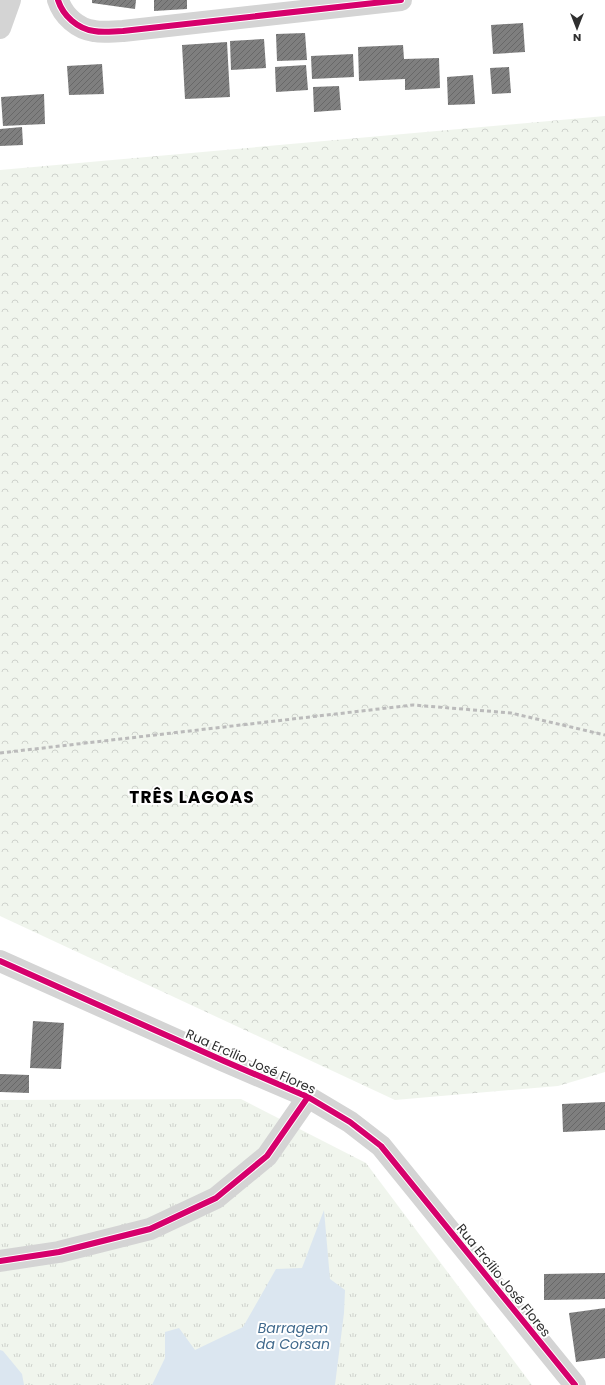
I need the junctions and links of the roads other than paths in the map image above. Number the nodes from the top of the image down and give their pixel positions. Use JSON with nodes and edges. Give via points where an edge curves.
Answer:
{"nodes":[{"id":1,"x":10,"y":0,"type":"edge"},
{"id":2,"x":58,"y":0,"type":"edge"},
{"id":3,"x":401,"y":0,"type":"edge"},
{"id":4,"x":0,"y":28,"type":"edge"},
{"id":5,"x":0,"y":961,"type":"edge"},
{"id":6,"x":308,"y":1097,"type":"junction"},
{"id":7,"x":0,"y":1261,"type":"edge"},
{"id":8,"x":575,"y":1385,"type":"edge"}],
"edges":[{"from":1,"to":4,"type":"street"},
{"from":2,"to":3,"type":"street","via":[[61,8],[74,23],[94,31],[123,31]]},
{"from":5,"to":6,"type":"street","name":"Rua Ercílio José Flores"},
{"from":6,"to":7,"type":"street","via":[[267,1156],[216,1198],[150,1229],[59,1252]]},
{"from":6,"to":8,"type":"street","name":"Rua Ercílio José Flores","via":[[350,1122],[381,1146]]}]}
